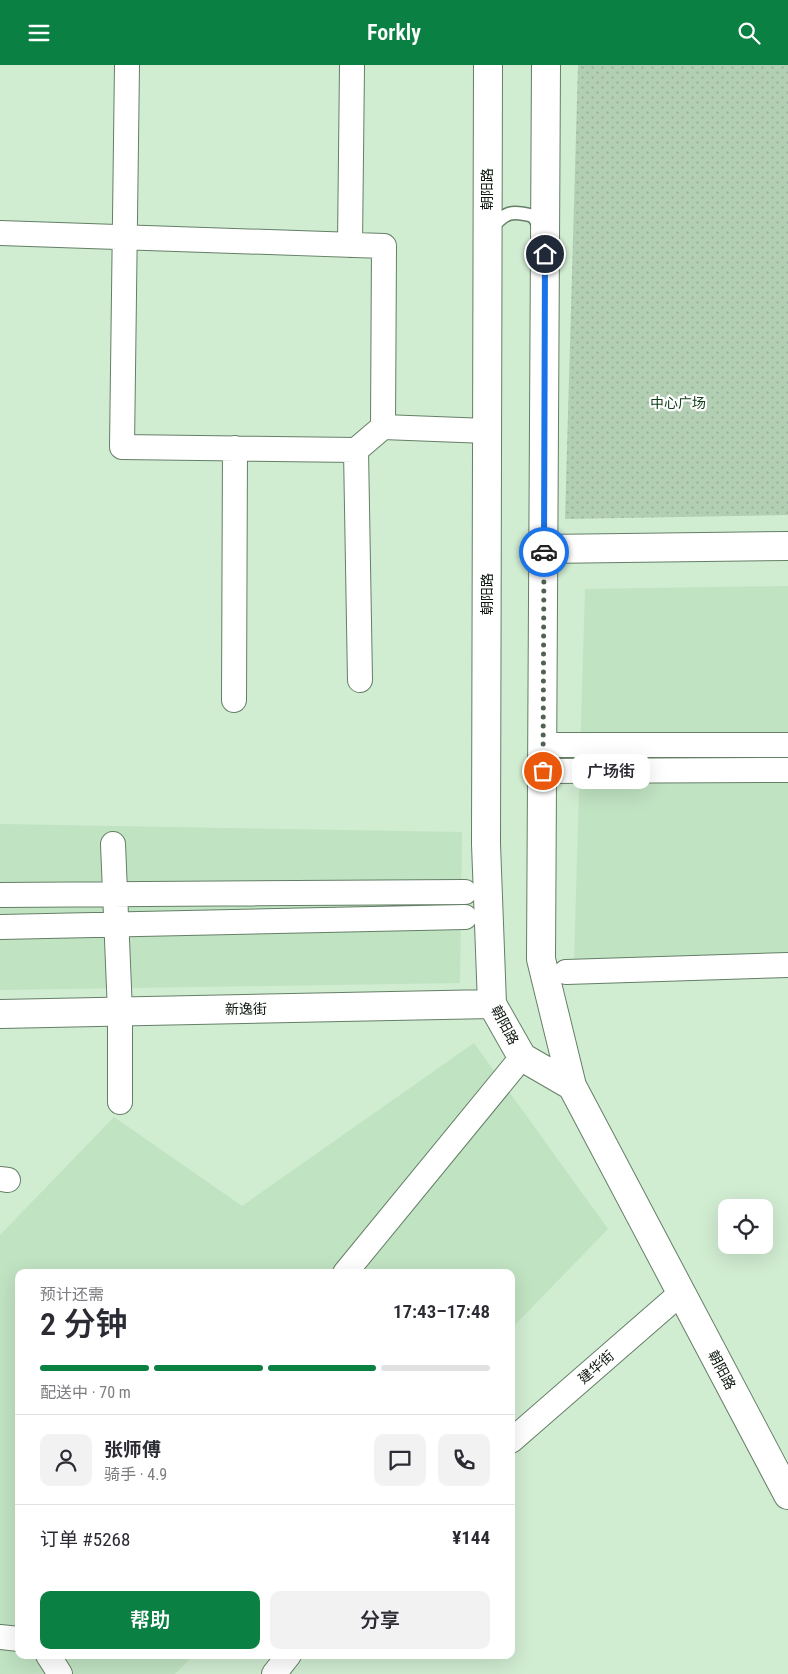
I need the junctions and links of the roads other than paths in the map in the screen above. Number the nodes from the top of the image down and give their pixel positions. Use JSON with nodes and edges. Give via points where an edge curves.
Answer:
{"nodes":[{"id":1,"x":127,"y":65,"type":"edge"},
{"id":2,"x":352,"y":65,"type":"edge"},
{"id":3,"x":488,"y":65,"type":"edge"},
{"id":4,"x":546,"y":65,"type":"edge"},
{"id":5,"x":487,"y":232,"type":"junction"},
{"id":6,"x":0,"y":233,"type":"edge"},
{"id":7,"x":545,"y":234,"type":"junction"},
{"id":8,"x":125,"y":237,"type":"junction"},
{"id":9,"x":350,"y":245,"type":"junction"},
{"id":10,"x":383,"y":427,"type":"junction"},
{"id":11,"x":487,"y":431,"type":"junction"},
{"id":12,"x":235,"y":448,"type":"junction"},
{"id":13,"x":356,"y":450,"type":"junction"},
{"id":14,"x":788,"y":546,"type":"edge"},
{"id":15,"x":544,"y":549,"type":"junction"},
{"id":16,"x":360,"y":680,"type":"dead end"},
{"id":17,"x":234,"y":700,"type":"dead end"},
{"id":18,"x":544,"y":745,"type":"junction"},
{"id":19,"x":788,"y":745,"type":"edge"},
{"id":20,"x":788,"y":770,"type":"edge"},
{"id":21,"x":543,"y":771,"type":"junction"},
{"id":22,"x":113,"y":844,"type":"dead end"},
{"id":23,"x":465,"y":892,"type":"dead end"},
{"id":24,"x":115,"y":894,"type":"junction"},
{"id":25,"x":0,"y":895,"type":"edge"},
{"id":26,"x":465,"y":917,"type":"dead end"},
{"id":27,"x":117,"y":925,"type":"junction"},
{"id":28,"x":0,"y":927,"type":"edge"},
{"id":29,"x":788,"y":965,"type":"edge"},
{"id":30,"x":566,"y":971,"type":"dead end"},
{"id":31,"x":492,"y":1004,"type":"junction"},
{"id":32,"x":120,"y":1011,"type":"junction"},
{"id":33,"x":0,"y":1014,"type":"edge"},
{"id":34,"x":522,"y":1057,"type":"junction"},
{"id":35,"x":572,"y":1086,"type":"junction"},
{"id":36,"x":120,"y":1102,"type":"dead end"},
{"id":37,"x":347,"y":1269,"type":"edge"},
{"id":38,"x":681,"y":1293,"type":"junction"},
{"id":39,"x":515,"y":1438,"type":"edge"},
{"id":40,"x":788,"y":1495,"type":"edge"},
{"id":41,"x":0,"y":1637,"type":"edge"},
{"id":42,"x":15,"y":1639,"type":"edge"},
{"id":43,"x":51,"y":1659,"type":"edge"},
{"id":44,"x":286,"y":1659,"type":"edge"},
{"id":45,"x":60,"y":1674,"type":"edge"},
{"id":46,"x":274,"y":1674,"type":"edge"}],
"edges":[{"from":1,"to":8,"type":"street"},
{"from":2,"to":9,"type":"street"},
{"from":3,"to":5,"type":"main road","name":"朝阳路"},
{"from":4,"to":7,"type":"main road","name":"朝阳路"},
{"from":5,"to":7,"type":"lane","via":[[502,216],[518,212],[533,216]]},
{"from":5,"to":11,"type":"main road","name":"朝阳路"},
{"from":6,"to":8,"type":"street"},
{"from":7,"to":15,"type":"main road","name":"朝阳路"},
{"from":8,"to":9,"type":"street"},
{"from":8,"to":12,"type":"street","via":[[122,447]]},
{"from":9,"to":10,"type":"street","via":[[384,246]]},
{"from":10,"to":11,"type":"street"},
{"from":10,"to":13,"type":"street"},
{"from":11,"to":31,"type":"main road","name":"朝阳路","via":[[486,844]]},
{"from":12,"to":13,"type":"street"},
{"from":12,"to":17,"type":"street"},
{"from":13,"to":16,"type":"street"},
{"from":14,"to":15,"type":"main road"},
{"from":15,"to":18,"type":"main road","name":"朝阳路"},
{"from":18,"to":19,"type":"street"},
{"from":18,"to":21,"type":"main road","name":"朝阳路"},
{"from":20,"to":21,"type":"street"},
{"from":21,"to":35,"type":"main road","name":"朝阳路","via":[[541,959]]},
{"from":22,"to":24,"type":"street"},
{"from":23,"to":24,"type":"street"},
{"from":24,"to":25,"type":"street"},
{"from":24,"to":27,"type":"street"},
{"from":26,"to":27,"type":"street"},
{"from":27,"to":28,"type":"street"},
{"from":27,"to":32,"type":"street"},
{"from":29,"to":30,"type":"street"},
{"from":31,"to":32,"type":"main road","name":"新逸街"},
{"from":31,"to":34,"type":"main road","name":"朝阳路"},
{"from":32,"to":33,"type":"main road","name":"新逸街"},
{"from":32,"to":36,"type":"street"},
{"from":34,"to":35,"type":"main road","name":"朝阳路"},
{"from":34,"to":37,"type":"street"},
{"from":35,"to":38,"type":"main road","name":"朝阳路"},
{"from":38,"to":39,"type":"street","name":"建华街"},
{"from":38,"to":40,"type":"main road","name":"朝阳路"},
{"from":41,"to":42,"type":"street"},
{"from":43,"to":45,"type":"street"},
{"from":44,"to":46,"type":"street"}]}
